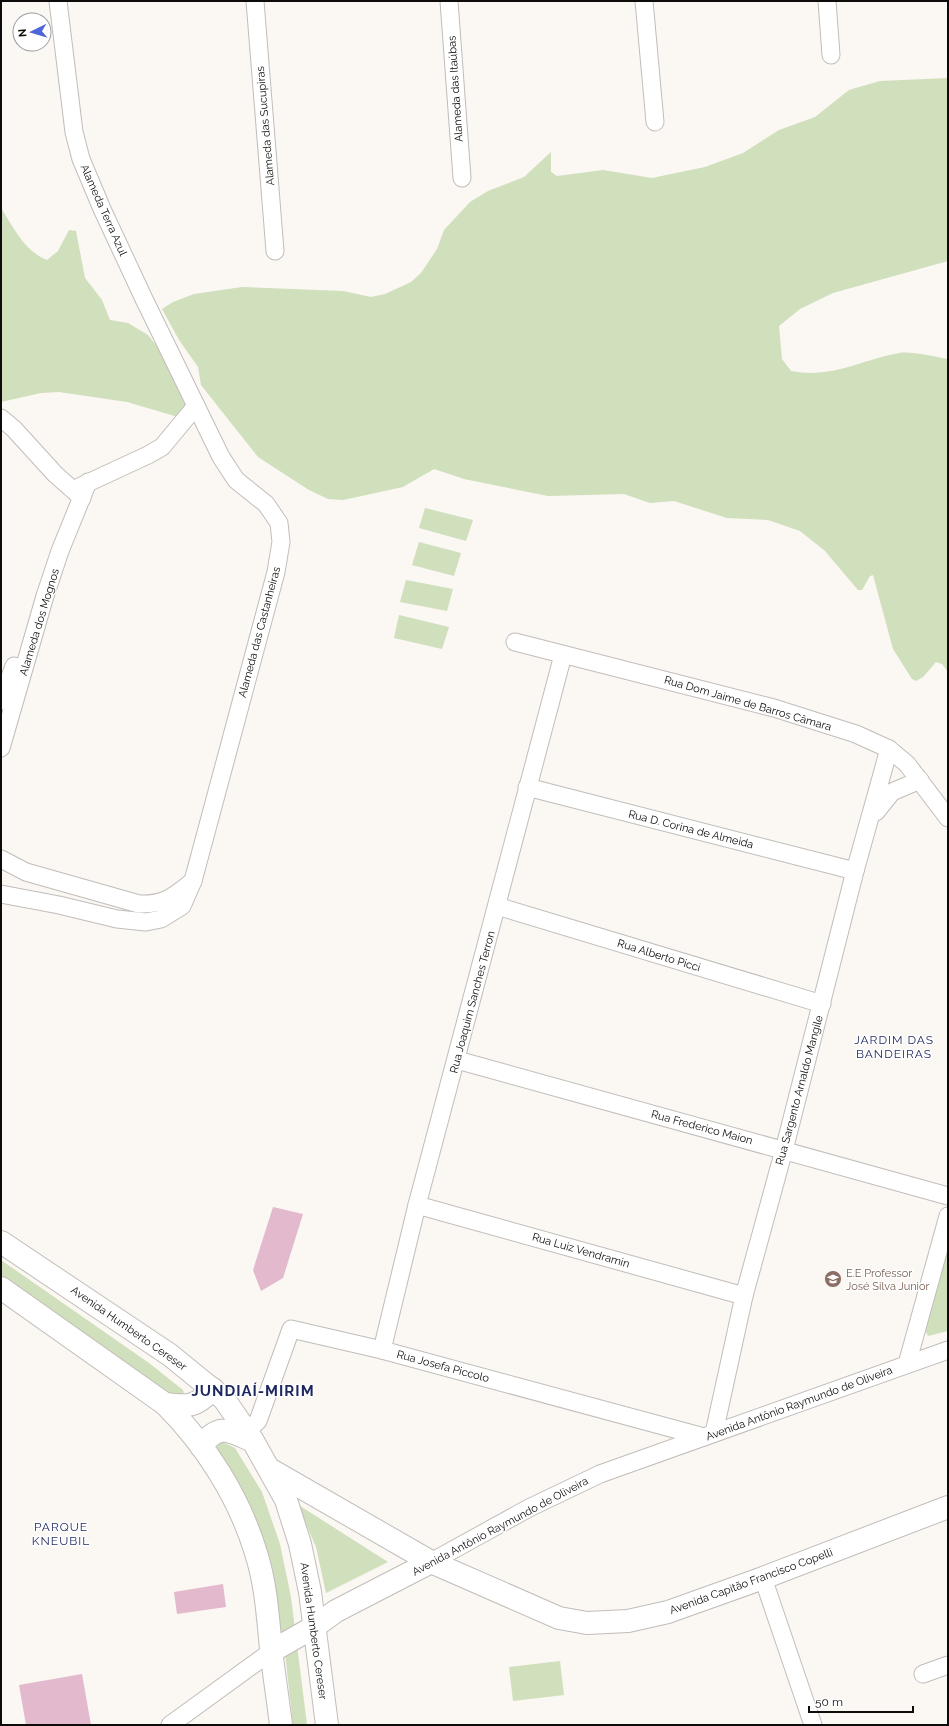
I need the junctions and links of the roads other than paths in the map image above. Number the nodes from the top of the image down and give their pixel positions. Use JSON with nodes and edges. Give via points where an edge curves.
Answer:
{"nodes":[{"id":1,"x":58,"y":1,"type":"edge"},
{"id":2,"x":256,"y":1,"type":"edge"},
{"id":3,"x":449,"y":1,"type":"edge"},
{"id":4,"x":644,"y":1,"type":"edge"},
{"id":5,"x":827,"y":1,"type":"edge"},
{"id":6,"x":831,"y":55,"type":"dead end"},
{"id":7,"x":655,"y":122,"type":"dead end"},
{"id":8,"x":462,"y":178,"type":"dead end"},
{"id":9,"x":275,"y":252,"type":"dead end"},
{"id":10,"x":196,"y":406,"type":"junction"},
{"id":11,"x":1,"y":418,"type":"edge"},
{"id":12,"x":81,"y":490,"type":"junction"},
{"id":13,"x":515,"y":642,"type":"dead end"},
{"id":14,"x":563,"y":655,"type":"junction"},
{"id":15,"x":1,"y":701,"type":"edge"},
{"id":16,"x":1,"y":748,"type":"edge"},
{"id":17,"x":889,"y":749,"type":"junction"},
{"id":18,"x":920,"y":780,"type":"junction"},
{"id":19,"x":527,"y":787,"type":"junction"},
{"id":20,"x":948,"y":818,"type":"edge"},
{"id":21,"x":871,"y":821,"type":"junction"},
{"id":22,"x":1,"y":859,"type":"edge"},
{"id":23,"x":856,"y":871,"type":"junction"},
{"id":24,"x":193,"y":881,"type":"junction"},
{"id":25,"x":1,"y":894,"type":"edge"},
{"id":26,"x":497,"y":906,"type":"junction"},
{"id":27,"x":822,"y":1004,"type":"junction"},
{"id":28,"x":456,"y":1060,"type":"junction"},
{"id":29,"x":784,"y":1150,"type":"junction"},
{"id":30,"x":948,"y":1196,"type":"edge"},
{"id":31,"x":417,"y":1205,"type":"junction"},
{"id":32,"x":948,"y":1216,"type":"edge"},
{"id":33,"x":1,"y":1242,"type":"edge"},
{"id":34,"x":1,"y":1288,"type":"edge"},
{"id":35,"x":744,"y":1296,"type":"junction"},
{"id":36,"x":382,"y":1350,"type":"junction"},
{"id":37,"x":948,"y":1350,"type":"edge"},
{"id":38,"x":907,"y":1364,"type":"junction"},
{"id":39,"x":213,"y":1389,"type":"junction"},
{"id":40,"x":165,"y":1404,"type":"junction"},
{"id":41,"x":709,"y":1435,"type":"junction"},
{"id":42,"x":250,"y":1436,"type":"junction"},
{"id":43,"x":201,"y":1446,"type":"junction"},
{"id":44,"x":271,"y":1470,"type":"junction"},
{"id":45,"x":948,"y":1507,"type":"edge"},
{"id":46,"x":431,"y":1562,"type":"junction"},
{"id":47,"x":763,"y":1578,"type":"junction"},
{"id":48,"x":314,"y":1627,"type":"junction"},
{"id":49,"x":272,"y":1651,"type":"junction"},
{"id":50,"x":948,"y":1664,"type":"edge"},
{"id":51,"x":923,"y":1674,"type":"dead end"},
{"id":52,"x":170,"y":1725,"type":"edge"},
{"id":53,"x":281,"y":1725,"type":"edge"},
{"id":54,"x":327,"y":1725,"type":"edge"},
{"id":55,"x":813,"y":1725,"type":"edge"}],
"edges":[{"from":1,"to":10,"type":"street","name":"Alameda Terra Azul","via":[[74,132],[81,159],[118,244]]},
{"from":2,"to":9,"type":"street","name":"Alameda das Sucupiras"},
{"from":3,"to":8,"type":"street","name":"Alameda das Itaúbas"},
{"from":4,"to":7,"type":"street"},
{"from":5,"to":6,"type":"street"},
{"from":10,"to":12,"type":"street","via":[[162,447]]},
{"from":10,"to":24,"type":"street","name":"Alameda das Castanheiras","via":[[221,457],[236,480],[266,504],[274,514],[279,523],[281,542],[276,572]]},
{"from":11,"to":12,"type":"street"},
{"from":12,"to":15,"type":"street","name":"Alameda dos Mognos","via":[[44,567]]},
{"from":12,"to":16,"type":"street","name":"Alameda dos Mognos","via":[[45,596]]},
{"from":13,"to":14,"type":"street","name":"Rua Dom Jaime de Barros Câmara"},
{"from":14,"to":17,"type":"street","name":"Rua Dom Jaime de Barros Câmara","via":[[774,708],[856,734]]},
{"from":14,"to":19,"type":"street","name":"Rua Joaquim Sanches Terron"},
{"from":17,"to":18,"type":"street","name":"Rua Dom Jaime de Barros Câmara","via":[[907,764]]},
{"from":17,"to":21,"type":"street","name":"Rua Sargento Arnaldo Mangile"},
{"from":18,"to":20,"type":"street","name":"Rua Dom Jaime de Barros Câmara"},
{"from":18,"to":21,"type":"street","via":[[892,792]]},
{"from":19,"to":23,"type":"street","name":"Rua D. Corina de Almeida"},
{"from":19,"to":26,"type":"street","name":"Rua Joaquim Sanches Terron"},
{"from":21,"to":23,"type":"street","name":"Rua Sargento Arnaldo Mangile"},
{"from":22,"to":24,"type":"street","via":[[26,872],[139,904],[170,899]]},
{"from":23,"to":27,"type":"street","name":"Rua Sargento Arnaldo Mangile"},
{"from":24,"to":25,"type":"street","name":"Alameda das Castanheiras","via":[[182,906],[161,919],[146,922],[117,919]]},
{"from":26,"to":27,"type":"street","name":"Rua Alberto Picci"},
{"from":26,"to":28,"type":"street","name":"Rua Joaquim Sanches Terron"},
{"from":27,"to":29,"type":"street","name":"Rua Sargento Arnaldo Mangile"},
{"from":28,"to":29,"type":"street","name":"Rua Frederico Maion"},
{"from":28,"to":31,"type":"street","name":"Rua Joaquim Sanches Terron"},
{"from":29,"to":30,"type":"street","name":"Rua Frederico Maion"},
{"from":29,"to":35,"type":"street","name":"Rua Sargento Arnaldo Mangile"},
{"from":31,"to":35,"type":"street","name":"Rua Luiz Vendramin"},
{"from":31,"to":36,"type":"street","name":"Rua Joaquim Sanches Terron"},
{"from":32,"to":38,"type":"street"},
{"from":33,"to":39,"type":"main road","name":"Avenida Humberto Cereser","via":[[170,1355]]},
{"from":34,"to":40,"type":"main road"},
{"from":35,"to":41,"type":"street","name":"Rua Sargento Arnaldo Mangile"},
{"from":36,"to":41,"type":"street","name":"Rua Josefa Piccolo"},
{"from":36,"to":42,"type":"street","name":"Rua Josefa Piccolo","via":[[291,1329],[258,1421]]},
{"from":37,"to":38,"type":"street","name":"Avenida Antônio Raymundo de Oliveira"},
{"from":38,"to":41,"type":"street","name":"Avenida Antônio Raymundo de Oliveira"},
{"from":39,"to":40,"type":"main road","via":[[195,1404]]},
{"from":39,"to":42,"type":"main road","name":"Avenida Humberto Cereser","via":[[224,1399]]},
{"from":40,"to":43,"type":"main road"},
{"from":41,"to":46,"type":"street","name":"Avenida Antônio Raymundo de Oliveira","via":[[600,1474],[529,1508]]},
{"from":42,"to":43,"type":"main road","via":[[220,1431],[210,1434]]},
{"from":42,"to":44,"type":"main road","name":"Avenida Humberto Cereser"},
{"from":43,"to":49,"type":"main road","via":[[234,1496],[250,1534],[264,1589]]},
{"from":44,"to":46,"type":"main road","name":"Avenida Capitão Francisco Copelli"},
{"from":44,"to":48,"type":"main road","name":"Avenida Humberto Cereser","via":[[286,1500],[300,1544]]},
{"from":45,"to":47,"type":"main road","name":"Avenida Capitão Francisco Copelli"},
{"from":46,"to":47,"type":"main road","name":"Avenida Capitão Francisco Copelli","via":[[559,1618],[587,1623],[628,1621],[668,1612]]},
{"from":46,"to":48,"type":"main road","name":"Avenida Antônio Raymundo de Oliveira","via":[[353,1601]]},
{"from":47,"to":55,"type":"street"},
{"from":48,"to":49,"type":"main road","name":"Avenida Antônio Raymundo de Oliveira"},
{"from":48,"to":54,"type":"main road","name":"Avenida Humberto Cereser"},
{"from":49,"to":52,"type":"street","name":"Avenida Antônio Raymundo de Oliveira"},
{"from":49,"to":53,"type":"main road"},
{"from":50,"to":51,"type":"street"}]}
